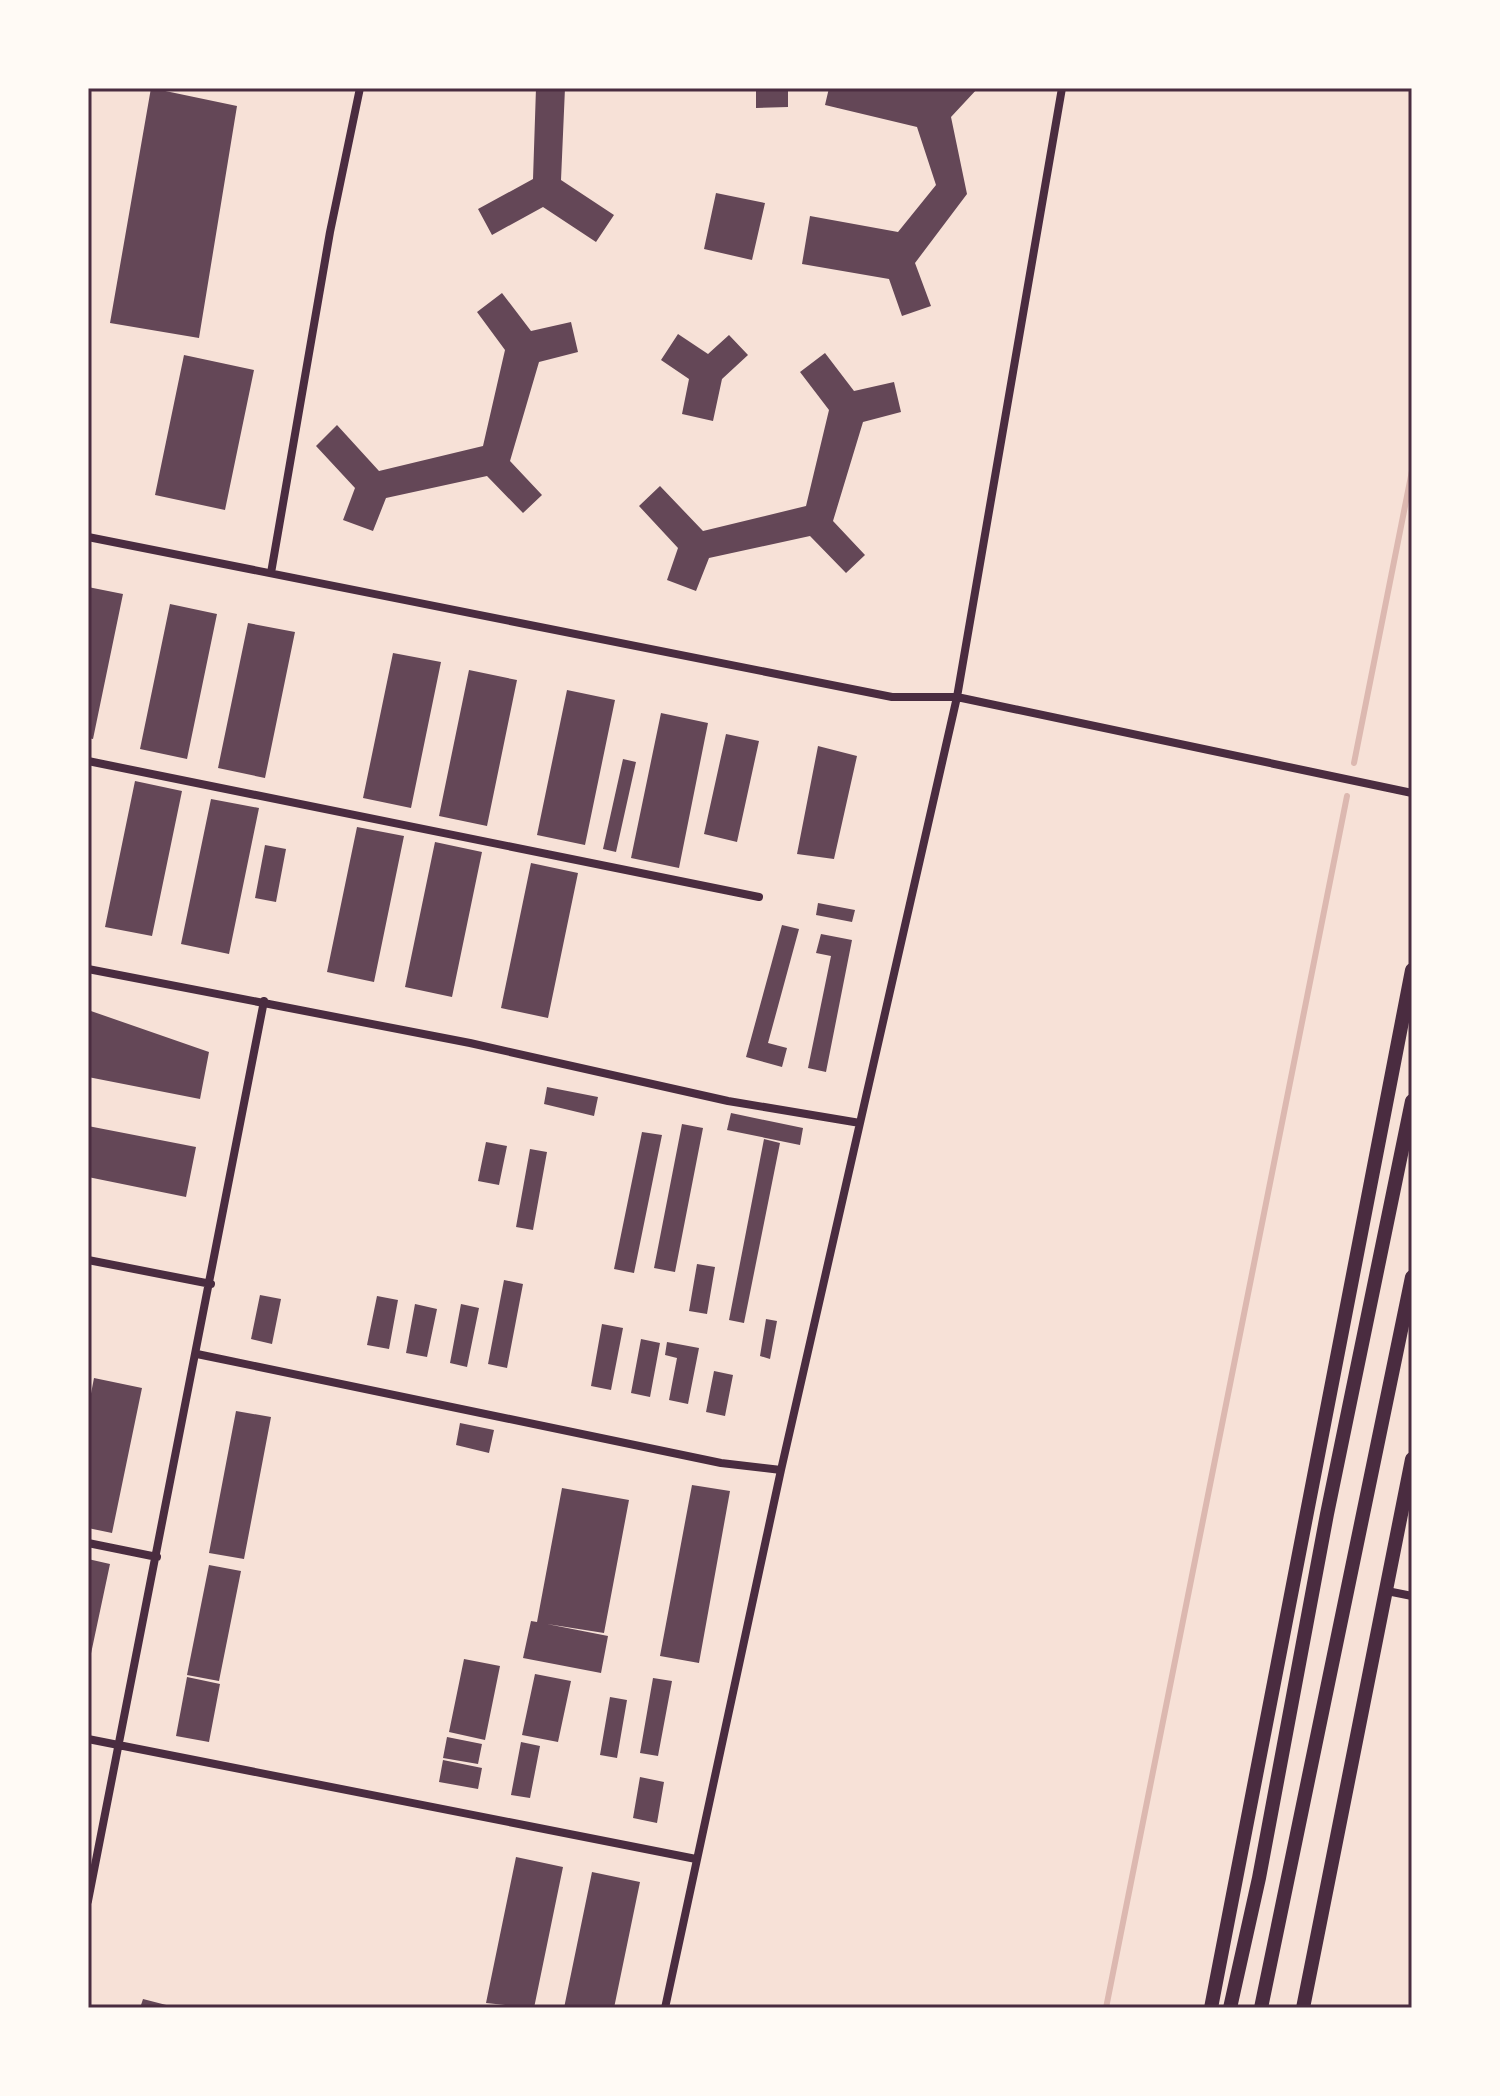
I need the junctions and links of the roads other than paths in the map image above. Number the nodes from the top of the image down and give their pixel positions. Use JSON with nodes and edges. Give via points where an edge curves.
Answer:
{"nodes":[{"id":1,"x":360,"y":88,"type":"edge"},
{"id":2,"x":1062,"y":88,"type":"edge"},
{"id":3,"x":88,"y":537,"type":"edge"},
{"id":4,"x":271,"y":573,"type":"junction"},
{"id":5,"x":957,"y":697,"type":"junction"},
{"id":6,"x":88,"y":761,"type":"edge"},
{"id":7,"x":1412,"y":793,"type":"edge"},
{"id":8,"x":759,"y":897,"type":"dead end"},
{"id":9,"x":88,"y":969,"type":"edge"},
{"id":10,"x":1412,"y":970,"type":"edge"},
{"id":11,"x":264,"y":1001,"type":"junction"},
{"id":12,"x":1412,"y":1101,"type":"edge"},
{"id":13,"x":860,"y":1123,"type":"junction"},
{"id":14,"x":88,"y":1260,"type":"edge"},
{"id":15,"x":1412,"y":1277,"type":"edge"},
{"id":16,"x":211,"y":1284,"type":"junction"},
{"id":17,"x":197,"y":1354,"type":"junction"},
{"id":18,"x":1412,"y":1459,"type":"edge"},
{"id":19,"x":781,"y":1470,"type":"junction"},
{"id":20,"x":88,"y":1543,"type":"edge"},
{"id":21,"x":157,"y":1557,"type":"junction"},
{"id":22,"x":1387,"y":1591,"type":"junction"},
{"id":23,"x":1412,"y":1596,"type":"edge"},
{"id":24,"x":88,"y":1739,"type":"edge"},
{"id":25,"x":119,"y":1745,"type":"junction"},
{"id":26,"x":696,"y":1859,"type":"junction"},
{"id":27,"x":88,"y":1901,"type":"edge"},
{"id":28,"x":665,"y":2008,"type":"edge"},
{"id":29,"x":1211,"y":2008,"type":"edge"},
{"id":30,"x":1230,"y":2008,"type":"edge"},
{"id":31,"x":1261,"y":2008,"type":"edge"},
{"id":32,"x":1303,"y":2008,"type":"edge"}],
"edges":[{"from":1,"to":4,"type":"street"},
{"from":2,"to":5,"type":"street"},
{"from":3,"to":4,"type":"street"},
{"from":4,"to":5,"type":"street","via":[[892,697]]},
{"from":5,"to":7,"type":"street"},
{"from":5,"to":13,"type":"street"},
{"from":6,"to":8,"type":"street"},
{"from":9,"to":11,"type":"street"},
{"from":10,"to":29,"type":"main road"},
{"from":11,"to":13,"type":"street","via":[[728,1101]]},
{"from":11,"to":16,"type":"street"},
{"from":12,"to":30,"type":"main road"},
{"from":13,"to":19,"type":"street"},
{"from":14,"to":16,"type":"street"},
{"from":15,"to":31,"type":"main road"},
{"from":16,"to":17,"type":"street"},
{"from":17,"to":19,"type":"street","via":[[721,1463]]},
{"from":17,"to":21,"type":"street"},
{"from":18,"to":22,"type":"main road"},
{"from":19,"to":26,"type":"street"},
{"from":20,"to":21,"type":"street"},
{"from":21,"to":25,"type":"street"},
{"from":22,"to":23,"type":"street"},
{"from":22,"to":32,"type":"main road"},
{"from":24,"to":25,"type":"street"},
{"from":25,"to":26,"type":"street"},
{"from":25,"to":27,"type":"street"},
{"from":26,"to":28,"type":"street"}]}
